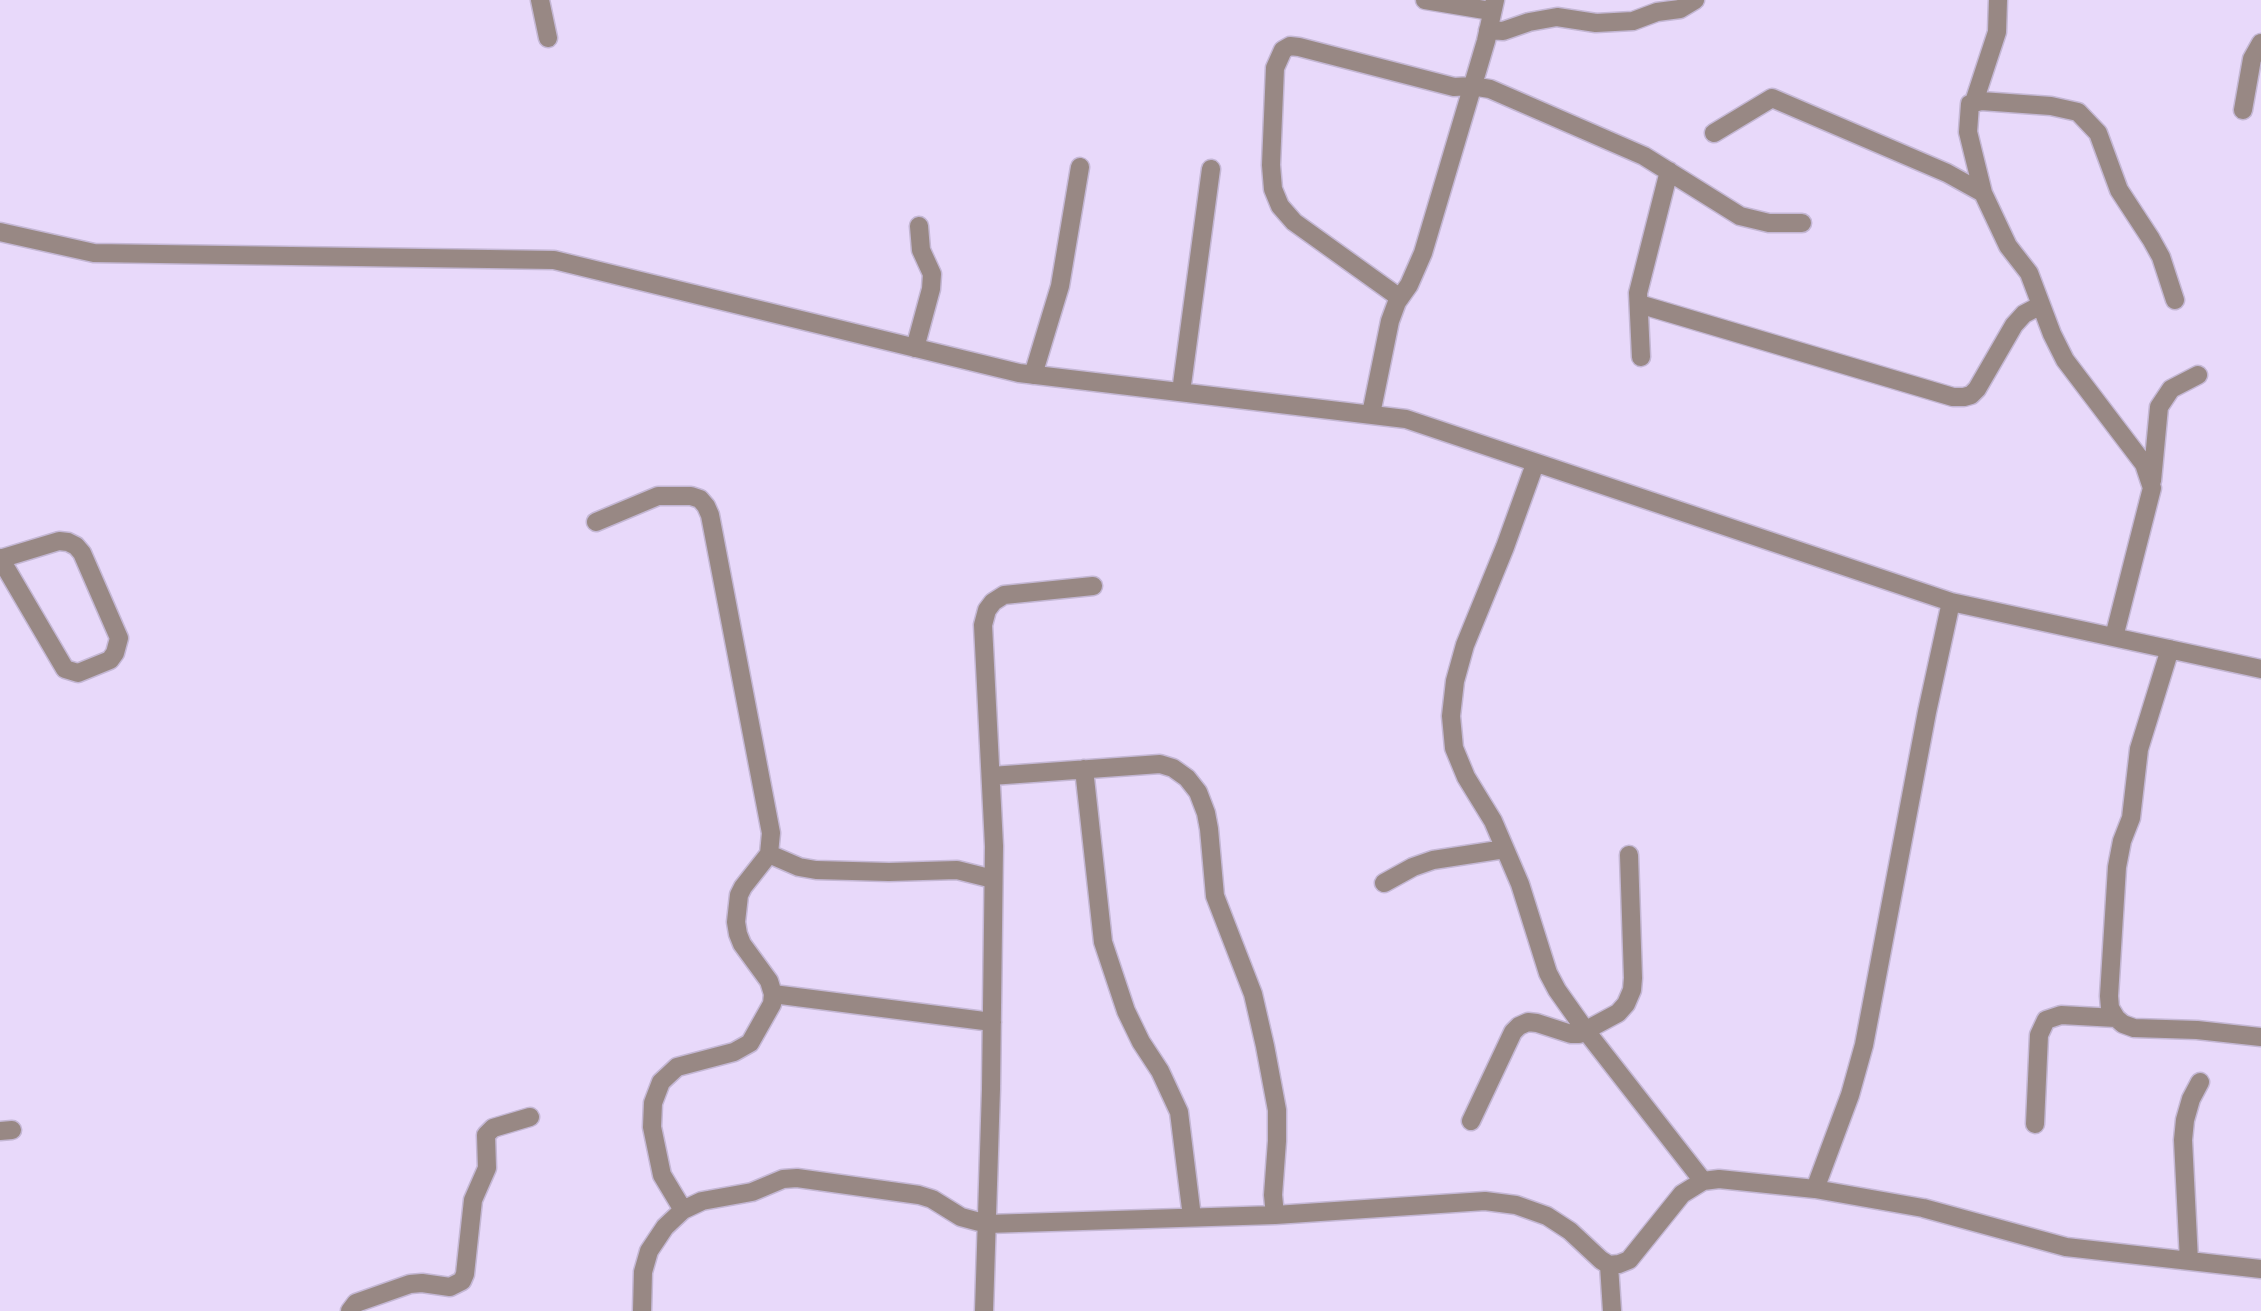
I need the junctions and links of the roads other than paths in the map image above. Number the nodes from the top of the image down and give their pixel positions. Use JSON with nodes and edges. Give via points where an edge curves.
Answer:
{"nodes":[{"id":1,"x":540,"y":0,"type":"edge"},
{"id":2,"x":1425,"y":0,"type":"edge"},
{"id":3,"x":1695,"y":0,"type":"edge"},
{"id":4,"x":1998,"y":0,"type":"edge"},
{"id":5,"x":1493,"y":5,"type":"edge"},
{"id":6,"x":1488,"y":30,"type":"junction"},
{"id":7,"x":548,"y":38,"type":"dead end"},
{"id":8,"x":2261,"y":43,"type":"edge"},
{"id":9,"x":1472,"y":86,"type":"junction"},
{"id":10,"x":1975,"y":102,"type":"junction"},
{"id":11,"x":2243,"y":110,"type":"dead end"},
{"id":12,"x":1714,"y":133,"type":"dead end"},
{"id":13,"x":1080,"y":167,"type":"dead end"},
{"id":14,"x":1211,"y":169,"type":"dead end"},
{"id":15,"x":1669,"y":171,"type":"junction"},
{"id":16,"x":1983,"y":193,"type":"junction"},
{"id":17,"x":1802,"y":223,"type":"dead end"},
{"id":18,"x":919,"y":226,"type":"dead end"},
{"id":19,"x":0,"y":232,"type":"edge"},
{"id":20,"x":1400,"y":298,"type":"junction"},
{"id":21,"x":2175,"y":300,"type":"dead end"},
{"id":22,"x":1639,"y":304,"type":"junction"},
{"id":23,"x":2041,"y":305,"type":"junction"},
{"id":24,"x":915,"y":348,"type":"junction"},
{"id":25,"x":1641,"y":356,"type":"dead end"},
{"id":26,"x":1033,"y":375,"type":"junction"},
{"id":27,"x":2198,"y":375,"type":"dead end"},
{"id":28,"x":1181,"y":392,"type":"junction"},
{"id":29,"x":1371,"y":414,"type":"junction"},
{"id":30,"x":1535,"y":464,"type":"junction"},
{"id":31,"x":2152,"y":488,"type":"junction"},
{"id":32,"x":596,"y":522,"type":"dead end"},
{"id":33,"x":0,"y":558,"type":"edge"},
{"id":34,"x":1093,"y":586,"type":"dead end"},
{"id":35,"x":1951,"y":602,"type":"junction"},
{"id":36,"x":2114,"y":637,"type":"junction"},
{"id":37,"x":2170,"y":649,"type":"junction"},
{"id":38,"x":2261,"y":669,"type":"edge"},
{"id":39,"x":1084,"y":769,"type":"junction"},
{"id":40,"x":991,"y":776,"type":"junction"},
{"id":41,"x":1505,"y":849,"type":"junction"},
{"id":42,"x":769,"y":855,"type":"junction"},
{"id":43,"x":1629,"y":855,"type":"dead end"},
{"id":44,"x":993,"y":879,"type":"junction"},
{"id":45,"x":1384,"y":883,"type":"dead end"},
{"id":46,"x":773,"y":995,"type":"junction"},
{"id":47,"x":2116,"y":1018,"type":"junction"},
{"id":48,"x":992,"y":1022,"type":"junction"},
{"id":49,"x":1586,"y":1031,"type":"junction"},
{"id":50,"x":2261,"y":1037,"type":"edge"},
{"id":51,"x":2200,"y":1082,"type":"dead end"},
{"id":52,"x":530,"y":1117,"type":"dead end"},
{"id":53,"x":1471,"y":1121,"type":"dead end"},
{"id":54,"x":2035,"y":1124,"type":"dead end"},
{"id":55,"x":1703,"y":1181,"type":"junction"},
{"id":56,"x":1815,"y":1189,"type":"junction"},
{"id":57,"x":683,"y":1210,"type":"junction"},
{"id":58,"x":1275,"y":1214,"type":"junction"},
{"id":59,"x":1192,"y":1217,"type":"junction"},
{"id":60,"x":987,"y":1224,"type":"junction"},
{"id":61,"x":2189,"y":1261,"type":"junction"},
{"id":62,"x":1609,"y":1265,"type":"junction"},
{"id":63,"x":2261,"y":1269,"type":"edge"},
{"id":64,"x":351,"y":1311,"type":"edge"},
{"id":65,"x":642,"y":1311,"type":"edge"},
{"id":66,"x":984,"y":1311,"type":"edge"},
{"id":67,"x":1612,"y":1311,"type":"edge"}],
"edges":[{"from":1,"to":7,"type":"street"},
{"from":2,"to":5,"type":"street"},
{"from":3,"to":6,"type":"street","via":[[1680,9],[1633,21],[1596,23],[1557,17],[1503,31]]},
{"from":4,"to":10,"type":"street","via":[[1997,32]]},
{"from":5,"to":6,"type":"street"},
{"from":6,"to":9,"type":"street"},
{"from":8,"to":11,"type":"street","via":[[2252,59]]},
{"from":9,"to":15,"type":"street","via":[[1516,100]]},
{"from":9,"to":20,"type":"street","via":[[1423,253]]},
{"from":9,"to":20,"type":"street","via":[[1454,87],[1299,47],[1283,50],[1278,57],[1271,165],[1280,206],[1294,222]]},
{"from":10,"to":16,"type":"street","via":[[1968,108],[1968,132]]},
{"from":10,"to":21,"type":"street","via":[[2066,108],[2088,121],[2098,133],[2119,190],[2161,257]]},
{"from":12,"to":16,"type":"street","via":[[1772,98]]},
{"from":13,"to":26,"type":"street","via":[[1060,286]]},
{"from":14,"to":28,"type":"street"},
{"from":15,"to":17,"type":"street","via":[[1740,216],[1769,223]]},
{"from":15,"to":22,"type":"street"},
{"from":16,"to":23,"type":"street","via":[[2008,246],[2029,273]]},
{"from":18,"to":24,"type":"street","via":[[921,250],[932,274]]},
{"from":19,"to":24,"type":"street","via":[[94,253],[554,260]]},
{"from":20,"to":29,"type":"street","via":[[1390,321]]},
{"from":22,"to":23,"type":"street","via":[[1953,397],[1971,395],[1977,389],[2014,325]]},
{"from":22,"to":25,"type":"street"},
{"from":23,"to":31,"type":"street","via":[[2065,360],[2144,464]]},
{"from":24,"to":26,"type":"street"},
{"from":26,"to":28,"type":"street"},
{"from":27,"to":31,"type":"street","via":[[2171,389],[2159,407]]},
{"from":28,"to":29,"type":"street"},
{"from":29,"to":30,"type":"street","via":[[1406,419]]},
{"from":30,"to":35,"type":"street"},
{"from":30,"to":41,"type":"street","via":[[1465,645],[1451,716],[1454,748]]},
{"from":31,"to":36,"type":"street"},
{"from":32,"to":42,"type":"street","via":[[658,496],[691,496],[706,506],[771,833]]},
{"from":33,"to":33,"type":"street","via":[[65,669],[78,673],[110,660],[119,638],[76,546],[59,541]]},
{"from":34,"to":40,"type":"street","via":[[1004,595],[987,610],[983,625]]},
{"from":35,"to":36,"type":"street"},
{"from":35,"to":56,"type":"street","via":[[1864,1045]]},
{"from":36,"to":37,"type":"street"},
{"from":37,"to":38,"type":"street"},
{"from":37,"to":47,"type":"street","via":[[2139,749],[2131,818],[2117,867],[2109,996]]},
{"from":39,"to":40,"type":"street"},
{"from":39,"to":58,"type":"street","via":[[1160,764],[1187,778],[1198,792],[1209,829],[1214,896],[1253,994],[1268,1059],[1277,1110]]},
{"from":39,"to":59,"type":"street","via":[[1103,942],[1126,1011],[1179,1112]]},
{"from":40,"to":44,"type":"street"},
{"from":41,"to":45,"type":"street","via":[[1433,860]]},
{"from":41,"to":49,"type":"street","via":[[1548,973]]},
{"from":42,"to":44,"type":"street","via":[[816,870],[957,870]]},
{"from":42,"to":46,"type":"street","via":[[743,887],[736,922],[742,944],[769,981]]},
{"from":43,"to":49,"type":"street","via":[[1632,990],[1618,1013]]},
{"from":44,"to":48,"type":"street"},
{"from":46,"to":48,"type":"street"},
{"from":46,"to":57,"type":"street","via":[[744,1048],[677,1067],[661,1082],[653,1103],[652,1127],[662,1175]]},
{"from":47,"to":50,"type":"street","via":[[2134,1028]]},
{"from":47,"to":54,"type":"street","via":[[2061,1015],[2046,1020],[2039,1035]]},
{"from":48,"to":60,"type":"street"},
{"from":49,"to":53,"type":"street","via":[[1571,1034],[1528,1022],[1518,1026]]},
{"from":49,"to":55,"type":"street"},
{"from":51,"to":61,"type":"street","via":[[2185,1119],[2183,1140]]},
{"from":52,"to":64,"type":"street","via":[[486,1135],[487,1168],[473,1199],[462,1282],[450,1287],[410,1284],[356,1303]]},
{"from":55,"to":56,"type":"street"},
{"from":55,"to":62,"type":"street","via":[[1682,1194],[1629,1259]]},
{"from":56,"to":61,"type":"street","via":[[1923,1208],[2066,1247]]},
{"from":57,"to":60,"type":"street","via":[[702,1201],[797,1178],[919,1195],[961,1217]]},
{"from":57,"to":65,"type":"street","via":[[649,1251],[643,1272]]},
{"from":58,"to":59,"type":"street"},
{"from":58,"to":62,"type":"street","via":[[1485,1201],[1516,1205],[1547,1216]]},
{"from":59,"to":60,"type":"street"},
{"from":60,"to":66,"type":"street"},
{"from":61,"to":63,"type":"street"},
{"from":62,"to":67,"type":"street"}]}
